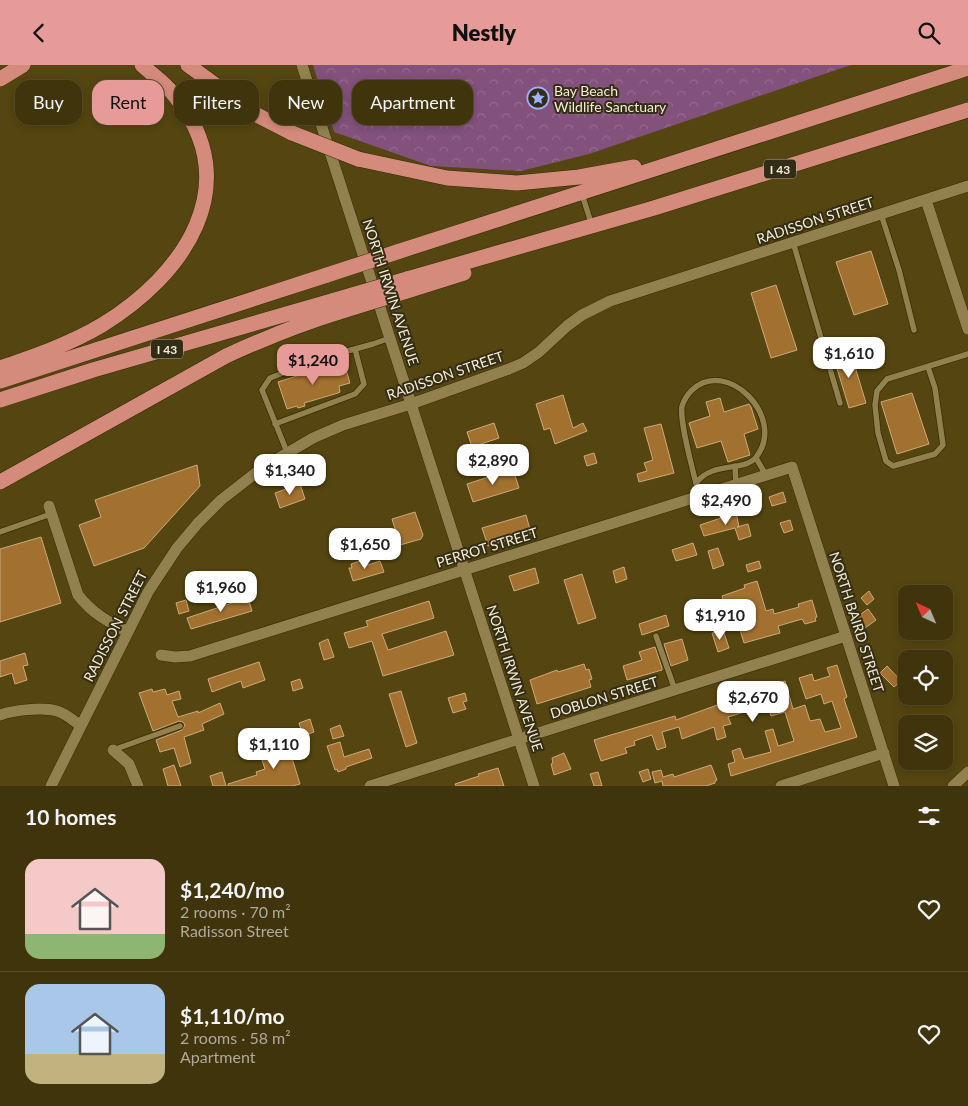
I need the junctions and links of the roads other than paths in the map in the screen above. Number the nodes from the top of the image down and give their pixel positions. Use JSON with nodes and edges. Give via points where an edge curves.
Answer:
{"nodes":[{"id":1,"x":23,"y":65,"type":"edge"},
{"id":2,"x":134,"y":65,"type":"edge"},
{"id":3,"x":142,"y":65,"type":"edge"},
{"id":4,"x":188,"y":65,"type":"edge"},
{"id":5,"x":302,"y":65,"type":"edge"},
{"id":6,"x":968,"y":68,"type":"edge"},
{"id":7,"x":156,"y":78,"type":"junction"},
{"id":8,"x":0,"y":79,"type":"edge"},
{"id":9,"x":968,"y":110,"type":"edge"},
{"id":10,"x":697,"y":155,"type":"junction"},
{"id":11,"x":968,"y":186,"type":"edge"},
{"id":12,"x":582,"y":193,"type":"junction"},
{"id":13,"x":926,"y":200,"type":"junction"},
{"id":14,"x":881,"y":214,"type":"junction"},
{"id":15,"x":592,"y":225,"type":"junction"},
{"id":16,"x":793,"y":243,"type":"junction"},
{"id":17,"x":337,"y":306,"type":"junction"},
{"id":18,"x":968,"y":329,"type":"edge"},
{"id":19,"x":914,"y":330,"type":"dead end"},
{"id":20,"x":390,"y":338,"type":"junction"},
{"id":21,"x":355,"y":349,"type":"junction"},
{"id":22,"x":968,"y":354,"type":"edge"},
{"id":23,"x":928,"y":367,"type":"junction"},
{"id":24,"x":0,"y":368,"type":"edge"},
{"id":25,"x":0,"y":381,"type":"edge"},
{"id":26,"x":0,"y":400,"type":"edge"},
{"id":27,"x":840,"y":403,"type":"dead end"},
{"id":28,"x":411,"y":404,"type":"junction"},
{"id":29,"x":275,"y":424,"type":"junction"},
{"id":30,"x":287,"y":452,"type":"junction"},
{"id":31,"x":756,"y":458,"type":"junction"},
{"id":32,"x":735,"y":466,"type":"junction"},
{"id":33,"x":792,"y":467,"type":"joint"},
{"id":34,"x":766,"y":475,"type":"junction"},
{"id":35,"x":0,"y":482,"type":"edge"},
{"id":36,"x":696,"y":483,"type":"junction"},
{"id":37,"x":736,"y":484,"type":"junction"},
{"id":38,"x":699,"y":496,"type":"junction"},
{"id":39,"x":50,"y":510,"type":"joint"},
{"id":40,"x":0,"y":532,"type":"edge"},
{"id":41,"x":464,"y":570,"type":"junction"},
{"id":42,"x":128,"y":632,"type":"junction"},
{"id":43,"x":656,"y":636,"type":"dead end"},
{"id":44,"x":846,"y":636,"type":"junction"},
{"id":45,"x":161,"y":655,"type":"dead end"},
{"id":46,"x":675,"y":690,"type":"junction"},
{"id":47,"x":0,"y":715,"type":"edge"},
{"id":48,"x":180,"y":725,"type":"dead end"},
{"id":49,"x":81,"y":726,"type":"junction"},
{"id":50,"x":519,"y":739,"type":"junction"},
{"id":51,"x":113,"y":750,"type":"joint"},
{"id":52,"x":884,"y":753,"type":"junction"},
{"id":53,"x":968,"y":772,"type":"edge"},
{"id":54,"x":51,"y":786,"type":"edge"},
{"id":55,"x":138,"y":786,"type":"edge"},
{"id":56,"x":370,"y":786,"type":"edge"},
{"id":57,"x":534,"y":786,"type":"edge"},
{"id":58,"x":781,"y":786,"type":"edge"},
{"id":59,"x":894,"y":786,"type":"edge"},
{"id":60,"x":953,"y":786,"type":"edge"}],
"edges":[{"from":1,"to":8,"type":"highway"},
{"from":2,"to":7,"type":"highway"},
{"from":3,"to":7,"type":"highway"},
{"from":4,"to":10,"type":"highway","bridge":true,"via":[[255,114],[292,133],[358,159],[447,178],[517,183],[615,171]]},
{"from":5,"to":20,"type":"street","name":"NORTH IRWIN AVENUE"},
{"from":6,"to":10,"type":"highway","number":"I 43"},
{"from":7,"to":24,"type":"highway","via":[[174,93],[189,115],[203,147],[206,189],[191,238],[157,283],[130,307],[71,341]]},
{"from":9,"to":15,"type":"highway","number":"I 43"},
{"from":10,"to":12,"type":"highway","number":"I 43"},
{"from":11,"to":13,"type":"street","name":"RADISSON STREET"},
{"from":12,"to":15,"type":"lane"},
{"from":12,"to":25,"type":"highway","number":"I 43","bridge":true},
{"from":13,"to":14,"type":"street","name":"RADISSON STREET"},
{"from":13,"to":18,"type":"street"},
{"from":14,"to":16,"type":"street","name":"RADISSON STREET"},
{"from":14,"to":19,"type":"lane"},
{"from":15,"to":17,"type":"highway","number":"I 43","bridge":true},
{"from":16,"to":27,"type":"lane"},
{"from":16,"to":28,"type":"street","name":"RADISSON STREET","via":[[596,307],[567,326],[523,363]]},
{"from":17,"to":26,"type":"highway","number":"I 43","via":[[93,371]]},
{"from":17,"to":35,"type":"highway","via":[[226,356]]},
{"from":20,"to":21,"type":"lane"},
{"from":20,"to":28,"type":"street","name":"NORTH IRWIN AVENUE"},
{"from":21,"to":29,"type":"lane","via":[[364,384],[355,394]]},
{"from":21,"to":29,"type":"lane","via":[[323,357],[270,378],[262,390]]},
{"from":22,"to":23,"type":"lane"},
{"from":23,"to":23,"type":"lane","via":[[888,379],[877,391],[878,433],[886,461],[893,466],[935,454],[942,445],[935,388]]},
{"from":28,"to":30,"type":"street","name":"RADISSON STREET","via":[[343,425]]},
{"from":28,"to":41,"type":"street","name":"NORTH IRWIN AVENUE"},
{"from":29,"to":30,"type":"lane"},
{"from":30,"to":42,"type":"street","name":"RADISSON STREET","via":[[241,483],[198,523],[162,569]]},
{"from":31,"to":32,"type":"lane"},
{"from":31,"to":34,"type":"lane"},
{"from":31,"to":36,"type":"lane","via":[[764,430],[762,417],[752,398],[725,383],[704,382],[682,405]]},
{"from":32,"to":36,"type":"lane","via":[[705,473]]},
{"from":32,"to":37,"type":"lane"},
{"from":33,"to":34,"type":"street","name":"PERROT STREET"},
{"from":33,"to":44,"type":"street","name":"NORTH BAIRD STREET"},
{"from":34,"to":37,"type":"street","name":"PERROT STREET"},
{"from":36,"to":38,"type":"lane"},
{"from":37,"to":38,"type":"street","name":"PERROT STREET"},
{"from":38,"to":41,"type":"street","name":"PERROT STREET"},
{"from":39,"to":40,"type":"lane"},
{"from":39,"to":42,"type":"street","via":[[78,595],[99,617]]},
{"from":41,"to":45,"type":"street","name":"PERROT STREET","via":[[190,655]]},
{"from":41,"to":50,"type":"street","name":"NORTH IRWIN AVENUE"},
{"from":42,"to":49,"type":"street","name":"RADISSON STREET"},
{"from":43,"to":46,"type":"lane"},
{"from":44,"to":46,"type":"street","name":"DOBLON STREET"},
{"from":44,"to":52,"type":"street","name":"NORTH BAIRD STREET"},
{"from":46,"to":50,"type":"street","name":"DOBLON STREET"},
{"from":47,"to":49,"type":"street","via":[[57,711]]},
{"from":48,"to":51,"type":"lane"},
{"from":49,"to":54,"type":"street","name":"RADISSON STREET"},
{"from":50,"to":56,"type":"street","name":"DOBLON STREET"},
{"from":50,"to":57,"type":"street","name":"NORTH IRWIN AVENUE"},
{"from":51,"to":55,"type":"street","via":[[129,764]]},
{"from":52,"to":58,"type":"street"},
{"from":52,"to":59,"type":"street","name":"NORTH BAIRD STREET"},
{"from":53,"to":60,"type":"street"}]}
